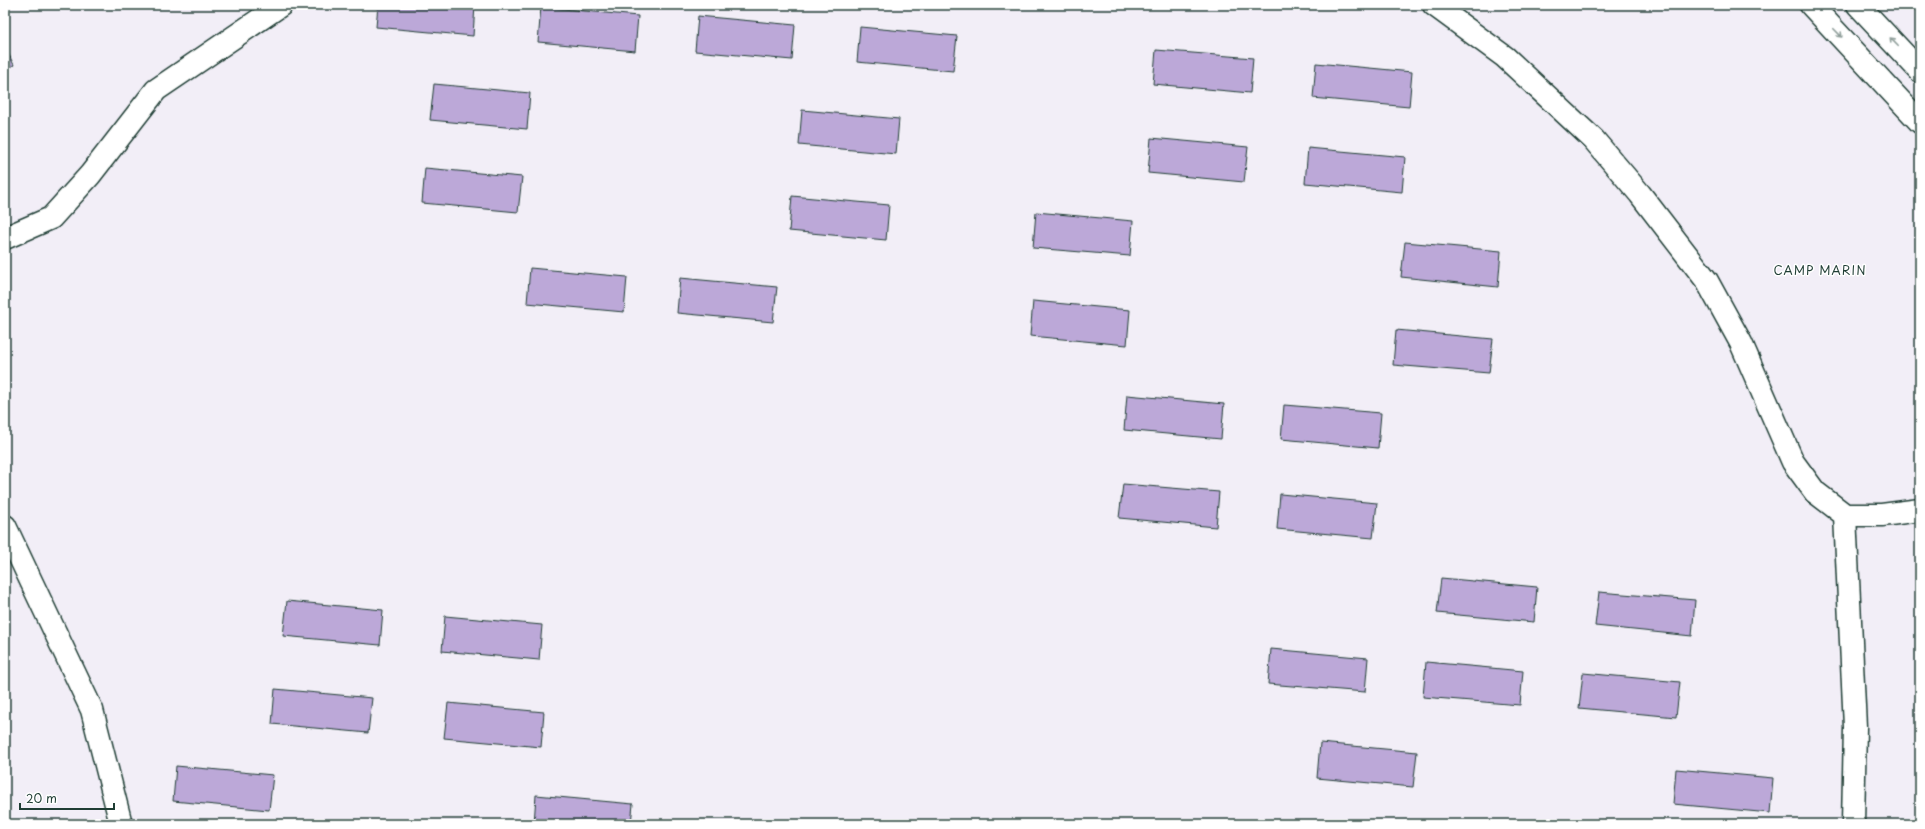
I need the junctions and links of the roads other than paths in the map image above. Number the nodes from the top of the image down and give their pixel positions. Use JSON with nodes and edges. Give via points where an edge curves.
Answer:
{"nodes":[{"id":1,"x":281,"y":5,"type":"edge"},
{"id":2,"x":1434,"y":5,"type":"edge"},
{"id":3,"x":1811,"y":5,"type":"edge"},
{"id":4,"x":1858,"y":5,"type":"edge"},
{"id":5,"x":1920,"y":71,"type":"edge"},
{"id":6,"x":1920,"y":122,"type":"edge"},
{"id":7,"x":5,"y":238,"type":"edge"},
{"id":8,"x":1920,"y":510,"type":"edge"},
{"id":9,"x":1845,"y":515,"type":"junction"},
{"id":10,"x":5,"y":526,"type":"edge"},
{"id":11,"x":121,"y":824,"type":"edge"},
{"id":12,"x":1853,"y":824,"type":"edge"}],
"edges":[{"from":1,"to":7,"type":"street","via":[[156,90],[90,175],[51,218]]},
{"from":2,"to":9,"type":"street","via":[[1505,57],[1594,140],[1640,194],[1707,281],[1741,343],[1793,462],[1815,492]]},
{"from":3,"to":6,"type":"street","one_way":true},
{"from":5,"to":4,"type":"street","one_way":true},
{"from":8,"to":9,"type":"street","via":[[1882,515]]},
{"from":9,"to":12,"type":"street","via":[[1855,727]]},
{"from":10,"to":11,"type":"street","via":[[92,710]]}]}
